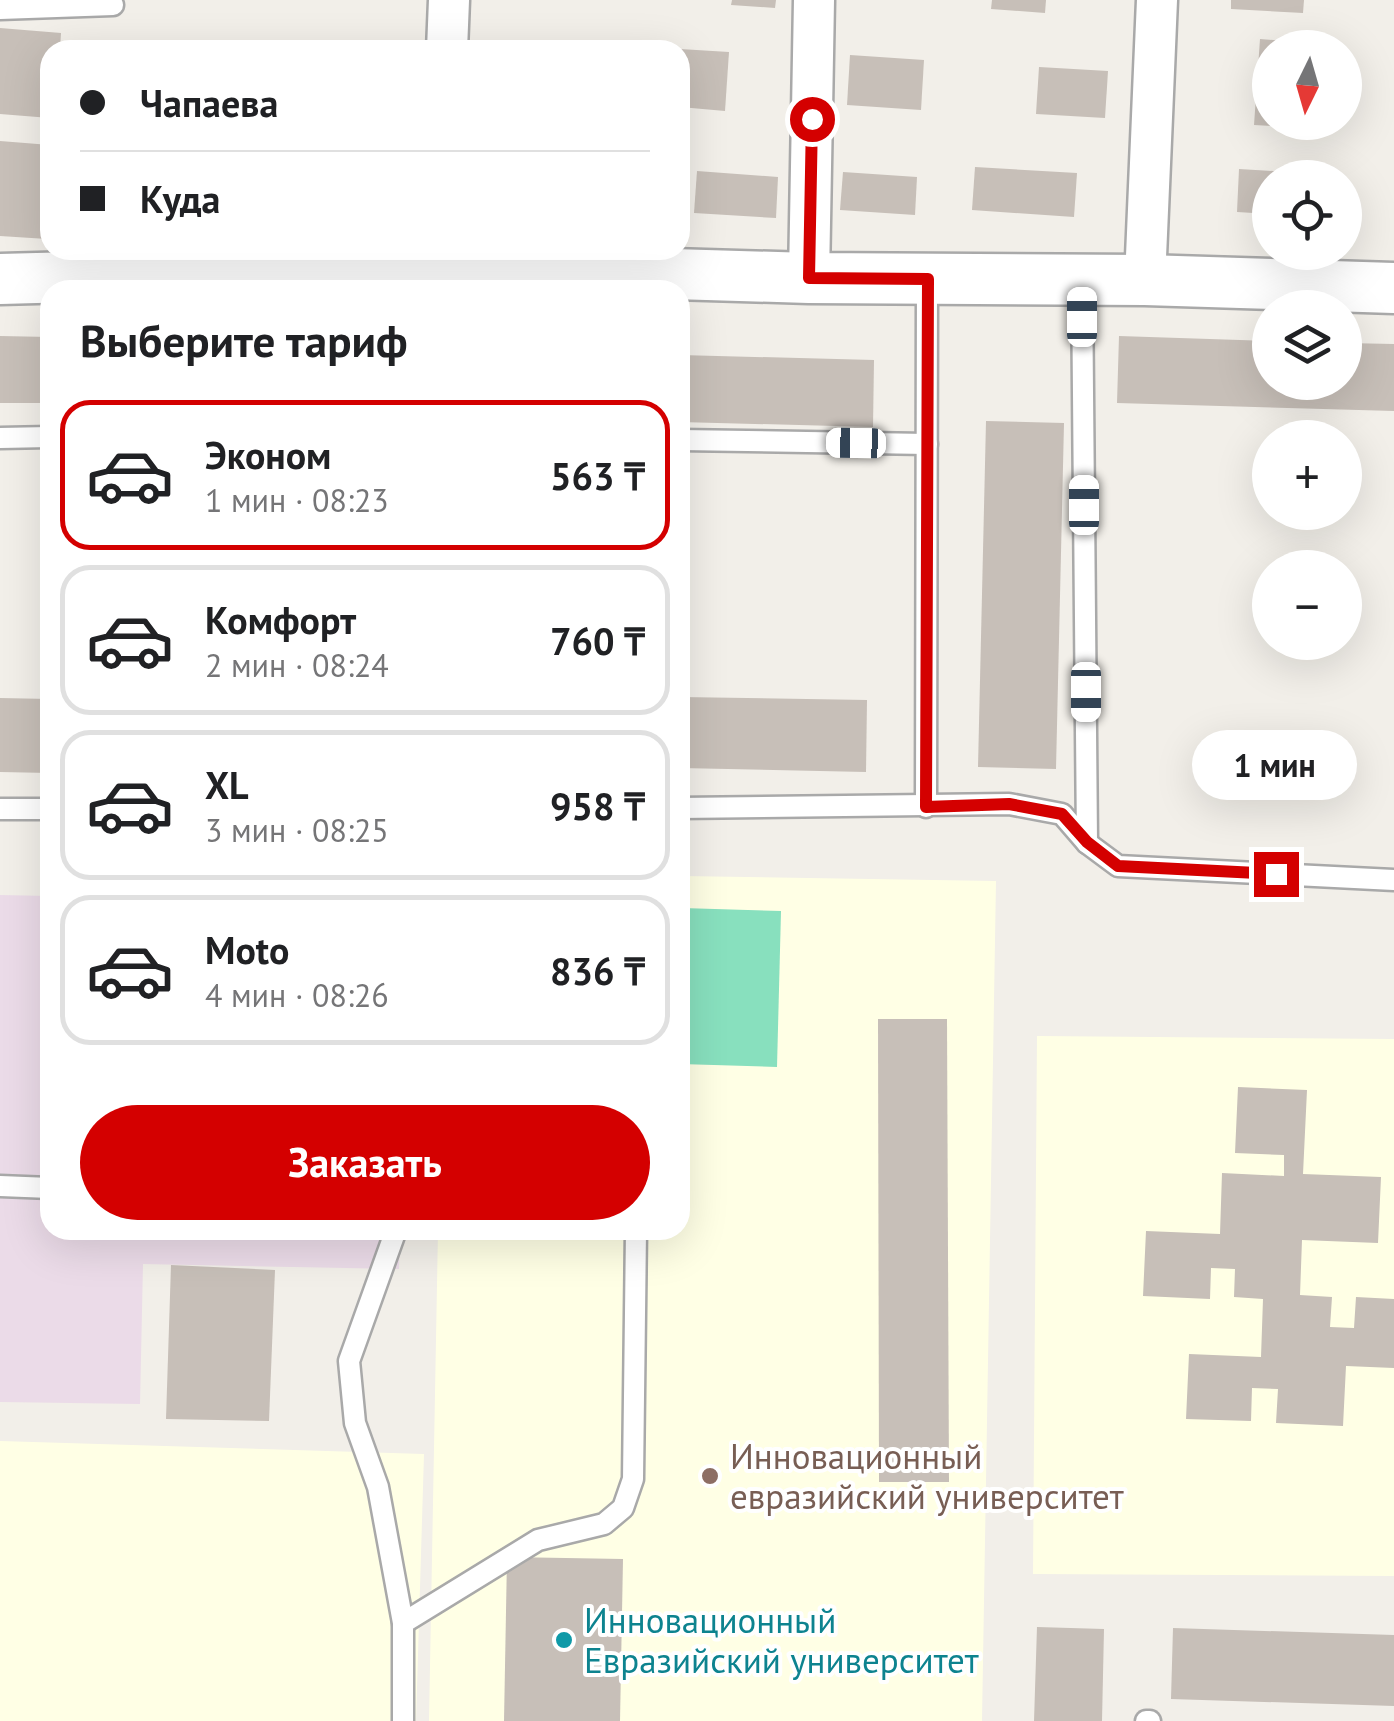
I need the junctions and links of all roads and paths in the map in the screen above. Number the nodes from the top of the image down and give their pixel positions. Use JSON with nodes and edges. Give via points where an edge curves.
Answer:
{"nodes":[{"id":1,"x":448,"y":0,"type":"edge"},
{"id":2,"x":814,"y":0,"type":"edge"},
{"id":3,"x":1158,"y":0,"type":"edge"},
{"id":4,"x":113,"y":5,"type":"dead end"},
{"id":5,"x":0,"y":9,"type":"edge"},
{"id":6,"x":447,"y":40,"type":"edge"},
{"id":7,"x":439,"y":269,"type":"edge"},
{"id":8,"x":0,"y":278,"type":"edge"},
{"id":9,"x":809,"y":278,"type":"junction"},
{"id":10,"x":928,"y":279,"type":"junction"},
{"id":11,"x":171,"y":280,"type":"edge"},
{"id":12,"x":272,"y":280,"type":"edge"},
{"id":13,"x":1082,"y":280,"type":"junction"},
{"id":14,"x":1145,"y":280,"type":"junction"},
{"id":15,"x":1394,"y":288,"type":"edge"},
{"id":16,"x":0,"y":438,"type":"edge"},
{"id":17,"x":40,"y":438,"type":"edge"},
{"id":18,"x":690,"y":440,"type":"edge"},
{"id":19,"x":927,"y":444,"type":"junction"},
{"id":20,"x":926,"y":807,"type":"junction"},
{"id":21,"x":690,"y":808,"type":"edge"},
{"id":22,"x":0,"y":809,"type":"edge"},
{"id":23,"x":40,"y":809,"type":"edge"},
{"id":24,"x":1087,"y":842,"type":"junction"},
{"id":25,"x":1394,"y":880,"type":"edge"},
{"id":26,"x":0,"y":1186,"type":"edge"},
{"id":27,"x":40,"y":1188,"type":"edge"},
{"id":28,"x":392,"y":1240,"type":"edge"},
{"id":29,"x":636,"y":1240,"type":"edge"},
{"id":30,"x":404,"y":1623,"type":"junction"},
{"id":31,"x":403,"y":1721,"type":"edge"}],
"edges":[{"from":1,"to":6,"type":"street"},
{"from":2,"to":9,"type":"street"},
{"from":3,"to":14,"type":"street"},
{"from":4,"to":5,"type":"lane"},
{"from":7,"to":9,"type":"street"},
{"from":7,"to":12,"type":"street"},
{"from":8,"to":11,"type":"street"},
{"from":9,"to":10,"type":"street"},
{"from":10,"to":13,"type":"street"},
{"from":10,"to":19,"type":"lane"},
{"from":13,"to":14,"type":"street"},
{"from":13,"to":24,"type":"lane"},
{"from":14,"to":15,"type":"street"},
{"from":16,"to":17,"type":"lane"},
{"from":18,"to":19,"type":"lane"},
{"from":19,"to":20,"type":"lane"},
{"from":20,"to":21,"type":"lane"},
{"from":20,"to":24,"type":"lane","via":[[1009,804],[1062,814]]},
{"from":22,"to":23,"type":"lane"},
{"from":24,"to":25,"type":"lane","via":[[1118,866]]},
{"from":26,"to":27,"type":"lane"},
{"from":28,"to":30,"type":"lane","via":[[349,1361],[356,1423],[378,1487]]},
{"from":29,"to":30,"type":"lane","via":[[633,1479],[623,1508],[604,1524],[538,1540]]},
{"from":30,"to":31,"type":"lane"}]}
